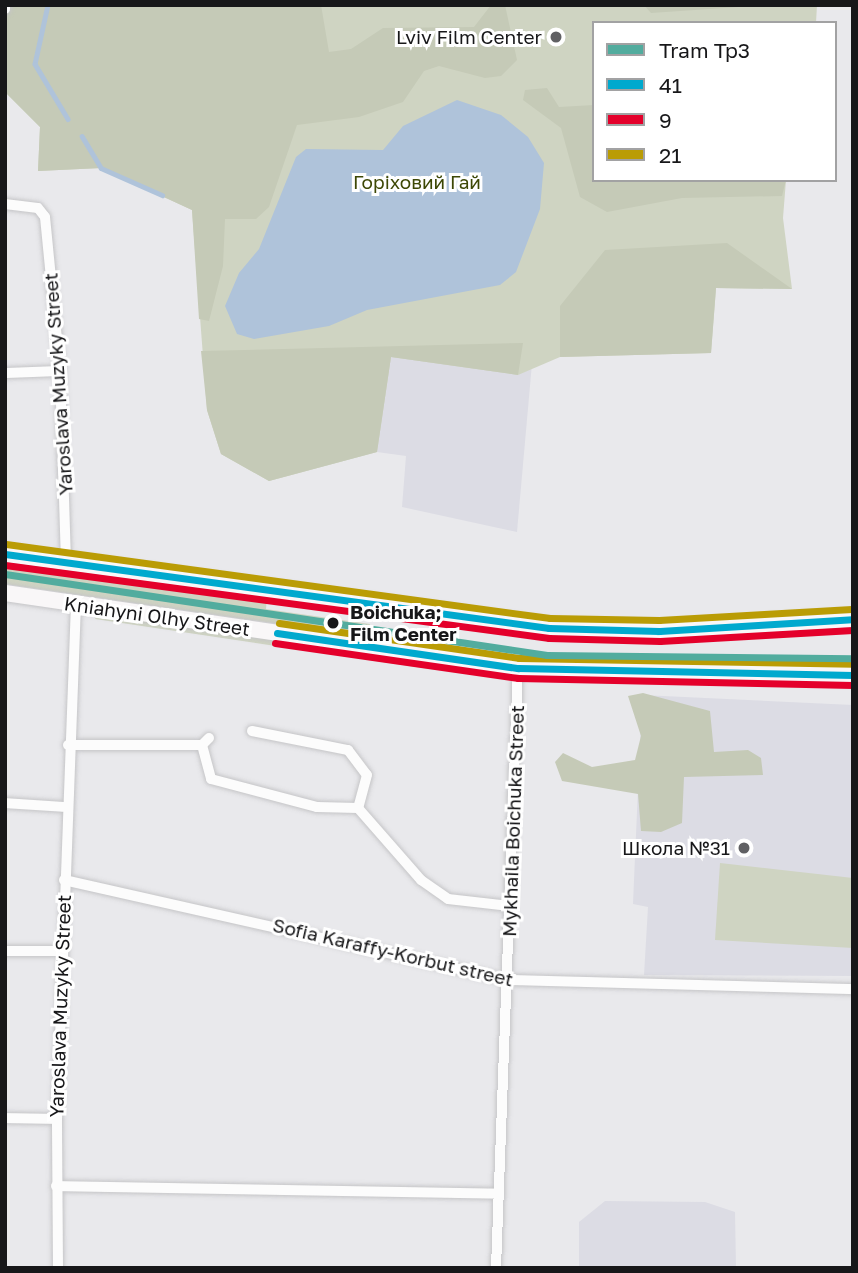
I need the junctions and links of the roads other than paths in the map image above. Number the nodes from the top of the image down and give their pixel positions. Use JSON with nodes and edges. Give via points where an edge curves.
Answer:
{"nodes":[{"id":1,"x":5,"y":204,"type":"edge"},
{"id":2,"x":60,"y":372,"type":"junction"},
{"id":3,"x":5,"y":373,"type":"edge"},
{"id":4,"x":5,"y":554,"type":"edge"},
{"id":5,"x":66,"y":563,"type":"junction"},
{"id":6,"x":5,"y":593,"type":"edge"},
{"id":7,"x":76,"y":604,"type":"junction"},
{"id":8,"x":853,"y":619,"type":"edge"},
{"id":9,"x":518,"y":668,"type":"junction"},
{"id":10,"x":853,"y":675,"type":"edge"},
{"id":11,"x":252,"y":731,"type":"dead end"},
{"id":12,"x":68,"y":745,"type":"junction"},
{"id":13,"x":5,"y":803,"type":"edge"},
{"id":14,"x":66,"y":807,"type":"junction"},
{"id":15,"x":358,"y":808,"type":"junction"},
{"id":16,"x":64,"y":880,"type":"junction"},
{"id":17,"x":510,"y":905,"type":"junction"},
{"id":18,"x":5,"y":951,"type":"edge"},
{"id":19,"x":62,"y":951,"type":"junction"},
{"id":20,"x":507,"y":980,"type":"junction"},
{"id":21,"x":853,"y":989,"type":"edge"},
{"id":22,"x":5,"y":1118,"type":"edge"},
{"id":23,"x":57,"y":1119,"type":"junction"},
{"id":24,"x":56,"y":1186,"type":"junction"},
{"id":25,"x":498,"y":1194,"type":"junction"},
{"id":26,"x":58,"y":1268,"type":"edge"},
{"id":27,"x":496,"y":1268,"type":"edge"}],
"edges":[{"from":1,"to":2,"type":"street","name":"Yaroslava Muzyky Street","via":[[38,208],[45,217]]},
{"from":2,"to":3,"type":"street"},
{"from":2,"to":5,"type":"street","name":"Yaroslava Muzyky Street"},
{"from":4,"to":5,"type":"main road","name":"Kniahyni Olhy Street"},
{"from":5,"to":8,"type":"main road","name":"Kniahyni Olhy Street","via":[[549,628],[659,631]]},
{"from":6,"to":7,"type":"main road","name":"Kniahyni Olhy Street"},
{"from":7,"to":9,"type":"main road","name":"Kniahyni Olhy Street"},
{"from":7,"to":12,"type":"street","name":"Yaroslava Muzyky Street"},
{"from":9,"to":10,"type":"main road","name":"Kniahyni Olhy Street"},
{"from":9,"to":17,"type":"street","name":"Mykhaila Boichuka Street"},
{"from":11,"to":15,"type":"street","via":[[335,743],[360,758],[367,775]]},
{"from":12,"to":14,"type":"street","name":"Yaroslava Muzyky Street"},
{"from":12,"to":15,"type":"street","via":[[205,741],[211,779],[317,807]]},
{"from":13,"to":14,"type":"street"},
{"from":14,"to":16,"type":"street","name":"Yaroslava Muzyky Street"},
{"from":15,"to":17,"type":"street","via":[[431,889],[448,899]]},
{"from":16,"to":19,"type":"street","name":"Yaroslava Muzyky Street"},
{"from":16,"to":20,"type":"street","name":"Sofia Karaffy-Korbut street"},
{"from":17,"to":20,"type":"street","name":"Mykhaila Boichuka Street"},
{"from":18,"to":19,"type":"street"},
{"from":19,"to":23,"type":"street","name":"Yaroslava Muzyky Street"},
{"from":20,"to":21,"type":"street","name":"Sofia Karaffy-Korbut street"},
{"from":20,"to":25,"type":"street","name":"Mykhaila Boichuka Street"},
{"from":22,"to":23,"type":"street"},
{"from":23,"to":24,"type":"street","name":"Yaroslava Muzyky Street"},
{"from":24,"to":25,"type":"street"},
{"from":24,"to":26,"type":"street","name":"Yaroslava Muzyky Street"},
{"from":25,"to":27,"type":"street","name":"Mykhaila Boichuka Street"}]}
